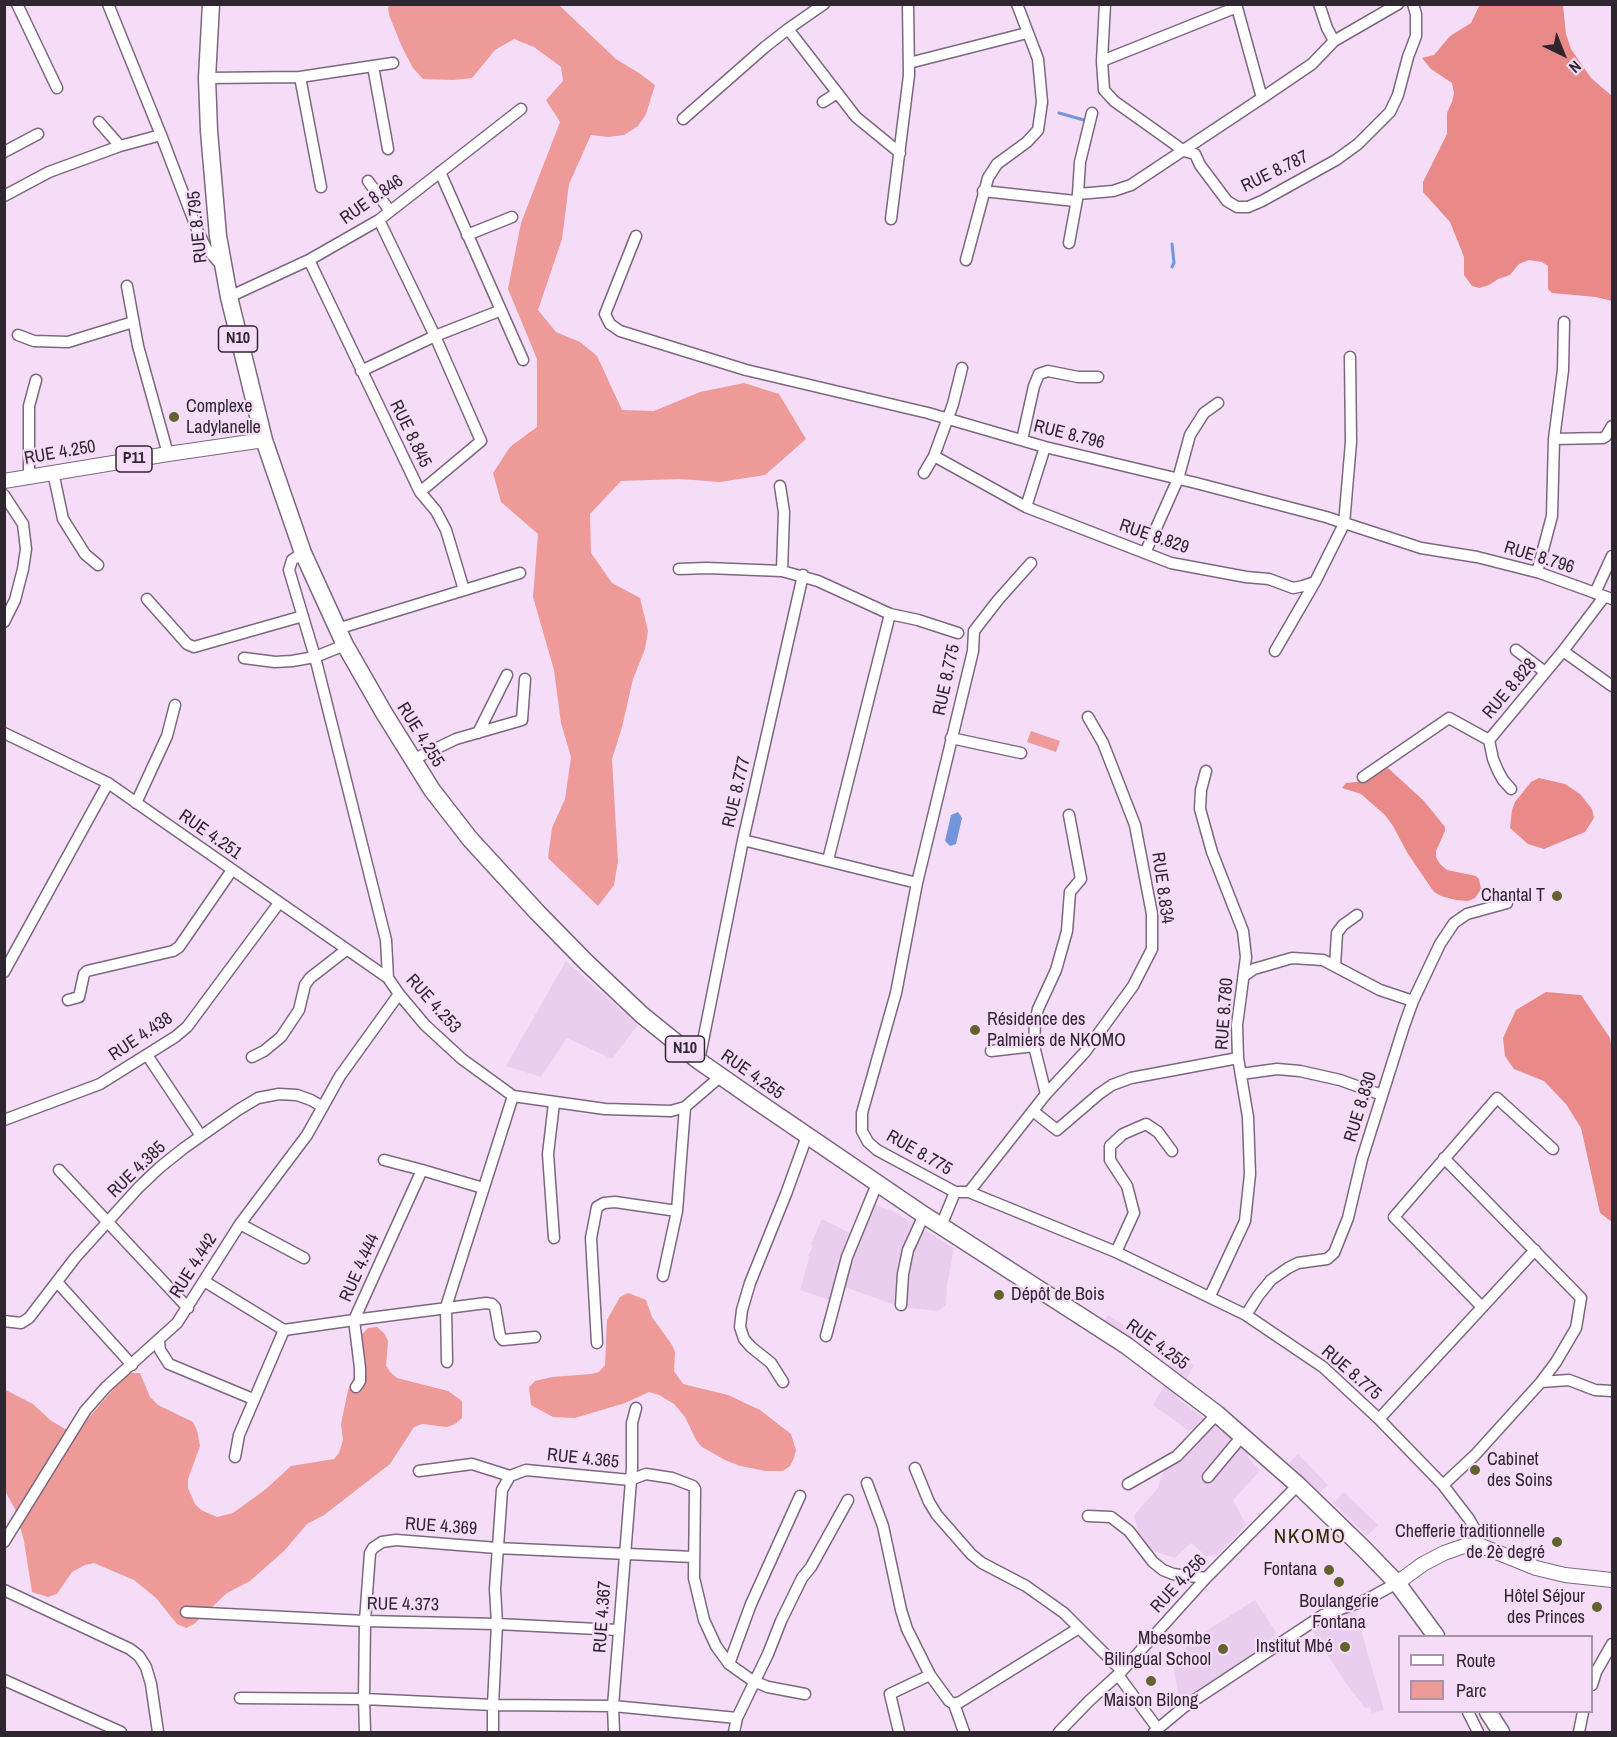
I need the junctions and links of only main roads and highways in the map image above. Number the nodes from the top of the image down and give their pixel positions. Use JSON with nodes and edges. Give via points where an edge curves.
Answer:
{"nodes":[{"id":1,"x":211,"y":4,"type":"edge"},
{"id":2,"x":264,"y":440,"type":"junction"},
{"id":3,"x":4,"y":481,"type":"edge"},
{"id":4,"x":1612,"y":1580,"type":"edge"},
{"id":5,"x":1397,"y":1584,"type":"junction"},
{"id":6,"x":1435,"y":1635,"type":"edge"},
{"id":7,"x":1489,"y":1713,"type":"edge"},
{"id":8,"x":1501,"y":1732,"type":"edge"}],
"edges":[{"from":1,"to":2,"type":"highway","name":"RUE 8.795","number":"N10","via":[[209,131],[222,266]]},
{"from":2,"to":3,"type":"main road","name":"RUE 4.250","number":"P11"},
{"from":2,"to":5,"type":"highway","name":"RUE 4.255","number":"N10","via":[[303,553],[337,629],[412,760],[470,840],[586,963],[699,1061],[877,1184],[1127,1346],[1217,1414],[1299,1485]]},
{"from":4,"to":5,"type":"main road","via":[[1536,1568],[1479,1545],[1443,1553]]},
{"from":5,"to":6,"type":"highway","number":"N10"},
{"from":7,"to":8,"type":"highway"}]}
